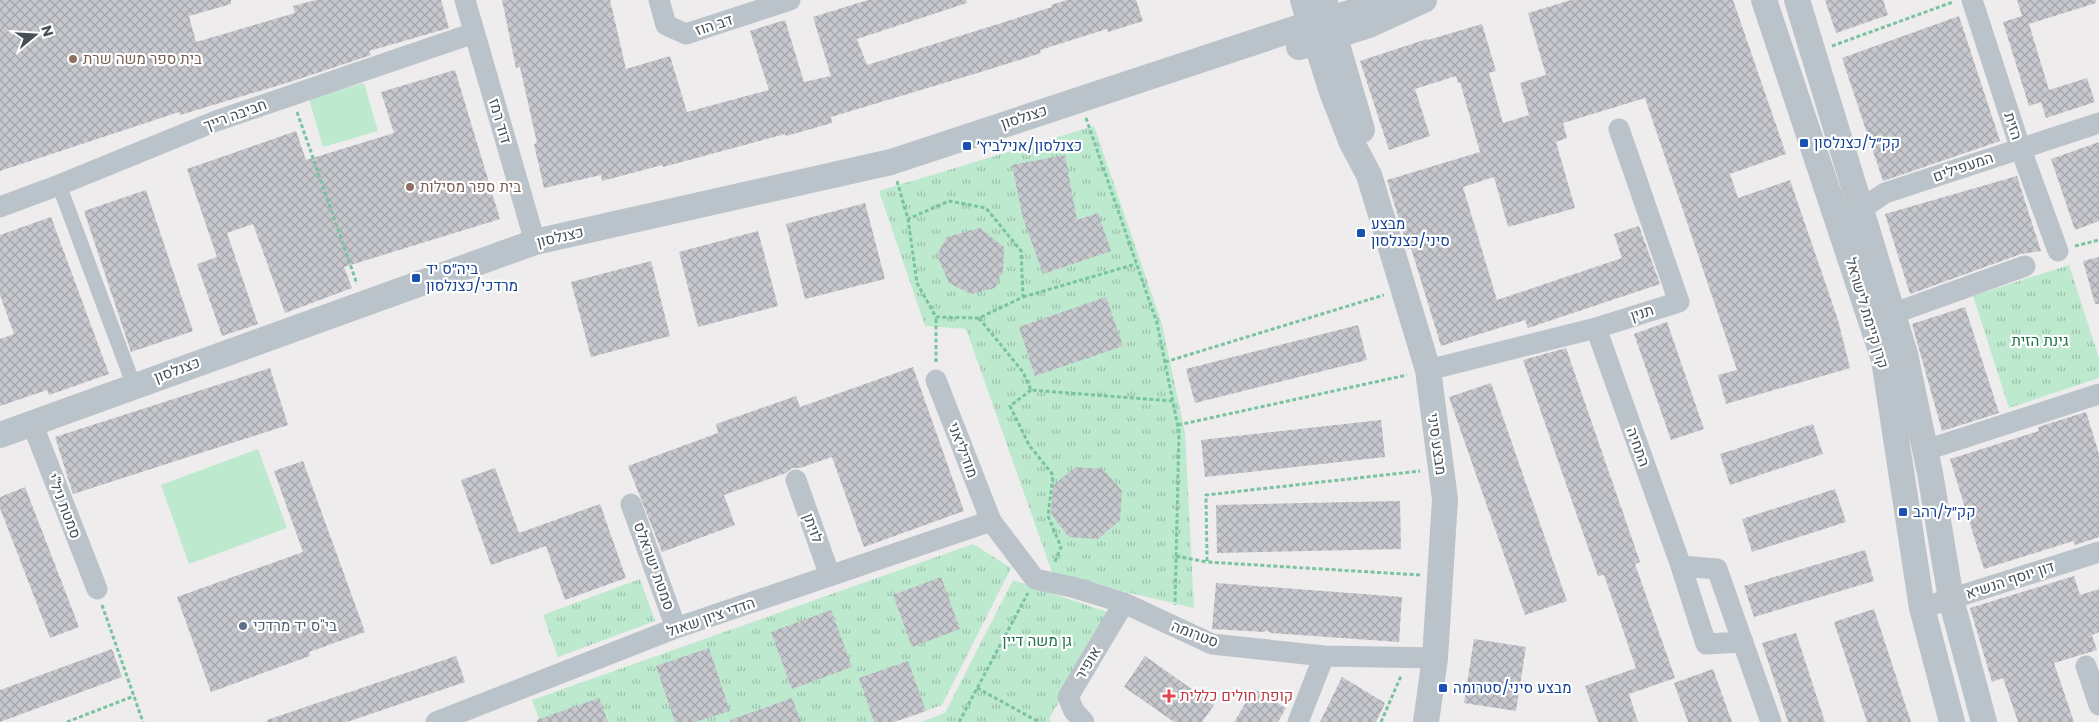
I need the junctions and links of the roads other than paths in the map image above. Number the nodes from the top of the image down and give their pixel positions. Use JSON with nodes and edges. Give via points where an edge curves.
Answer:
{"nodes":[{"id":1,"x":465,"y":0,"type":"edge"},
{"id":2,"x":659,"y":0,"type":"edge"},
{"id":3,"x":790,"y":0,"type":"edge"},
{"id":4,"x":1398,"y":0,"type":"edge"},
{"id":5,"x":1424,"y":0,"type":"edge"},
{"id":6,"x":1764,"y":0,"type":"edge"},
{"id":7,"x":1797,"y":0,"type":"edge"},
{"id":8,"x":1972,"y":0,"type":"edge"},
{"id":9,"x":1320,"y":20,"type":"edge"},
{"id":10,"x":474,"y":33,"type":"junction"},
{"id":11,"x":2099,"y":123,"type":"edge"},
{"id":12,"x":1619,"y":129,"type":"dead end"},
{"id":13,"x":2020,"y":148,"type":"junction"},
{"id":14,"x":59,"y":185,"type":"junction"},
{"id":15,"x":0,"y":206,"type":"edge"},
{"id":16,"x":1860,"y":210,"type":"junction"},
{"id":17,"x":535,"y":242,"type":"junction"},
{"id":18,"x":2058,"y":251,"type":"road end"},
{"id":19,"x":2025,"y":266,"type":"dead end"},
{"id":20,"x":1892,"y":314,"type":"junction"},
{"id":21,"x":1596,"y":328,"type":"junction"},
{"id":22,"x":1428,"y":370,"type":"junction"},
{"id":23,"x":936,"y":380,"type":"road end"},
{"id":24,"x":134,"y":386,"type":"junction"},
{"id":25,"x":2099,"y":394,"type":"edge"},
{"id":26,"x":32,"y":423,"type":"junction"},
{"id":27,"x":0,"y":435,"type":"edge"},
{"id":28,"x":1926,"y":450,"type":"junction"},
{"id":29,"x":796,"y":480,"type":"dead end"},
{"id":30,"x":631,"y":504,"type":"dead end"},
{"id":31,"x":991,"y":521,"type":"junction"},
{"id":32,"x":2099,"y":552,"type":"edge"},
{"id":33,"x":1680,"y":566,"type":"junction"},
{"id":34,"x":830,"y":576,"type":"junction"},
{"id":35,"x":97,"y":589,"type":"road end"},
{"id":36,"x":1951,"y":599,"type":"junction"},
{"id":37,"x":1124,"y":603,"type":"junction"},
{"id":38,"x":1922,"y":608,"type":"junction"},
{"id":39,"x":676,"y":628,"type":"junction"},
{"id":40,"x":1743,"y":642,"type":"junction"},
{"id":41,"x":1324,"y":656,"type":"junction"},
{"id":42,"x":1435,"y":658,"type":"junction"},
{"id":43,"x":2086,"y":666,"type":"dead end"},
{"id":44,"x":2099,"y":705,"type":"edge"},
{"id":45,"x":436,"y":722,"type":"edge"},
{"id":46,"x":1084,"y":722,"type":"edge"},
{"id":47,"x":1298,"y":722,"type":"edge"},
{"id":48,"x":1426,"y":722,"type":"edge"},
{"id":49,"x":1771,"y":722,"type":"edge"},
{"id":50,"x":1952,"y":722,"type":"edge"},
{"id":51,"x":1984,"y":722,"type":"edge"}],
"edges":[{"from":1,"to":10,"type":"street","name":"דוד רמז"},
{"from":2,"to":3,"type":"street","name":"דב הוז","via":[[666,25],[686,34]]},
{"from":4,"to":9,"type":"street","name":"כצנלסון"},
{"from":5,"to":9,"type":"street","name":"כצנלסון","via":[[1369,25]]},
{"from":6,"to":38,"type":"street","name":"קרן קיימת לישראל","via":[[1884,360]]},
{"from":7,"to":16,"type":"street","name":"קרן קיימת לישראל"},
{"from":8,"to":13,"type":"street","name":"הזית"},
{"from":9,"to":17,"type":"street","name":"כצנלסון","via":[[891,162]]},
{"from":9,"to":22,"type":"street","name":"מבצע סיני","via":[[1359,117],[1369,175]]},
{"from":10,"to":14,"type":"street","name":"חביבה רייך","via":[[216,121]]},
{"from":10,"to":17,"type":"street","name":"דוד רמז"},
{"from":11,"to":13,"type":"street","name":"המעפילים"},
{"from":12,"to":21,"type":"street","name":"תנין","via":[[1679,302]]},
{"from":13,"to":16,"type":"street","name":"המעפילים","via":[[1885,193]]},
{"from":13,"to":18,"type":"street","name":"הזית"},
{"from":14,"to":15,"type":"street","name":"חביבה רייך"},
{"from":14,"to":24,"type":"street"},
{"from":16,"to":20,"type":"street","name":"קרן קיימת לישראל"},
{"from":17,"to":24,"type":"street","name":"כצנלסון"},
{"from":19,"to":20,"type":"street"},
{"from":20,"to":28,"type":"street","name":"קרן קיימת לישראל","via":[[1905,354]]},
{"from":21,"to":22,"type":"street","name":"תנין"},
{"from":21,"to":33,"type":"street","name":"התחיה"},
{"from":22,"to":42,"type":"street","name":"מבצע סיני","via":[[1445,498]]},
{"from":23,"to":31,"type":"street","name":"מודיליאני"},
{"from":24,"to":26,"type":"street","name":"כצנלסון"},
{"from":25,"to":28,"type":"street"},
{"from":26,"to":27,"type":"street","name":"כצנלסון"},
{"from":26,"to":35,"type":"street","name":"סמטת ניל\"י"},
{"from":28,"to":36,"type":"street","name":"קרן קיימת לישראל"},
{"from":29,"to":34,"type":"street","name":"לויתן"},
{"from":30,"to":39,"type":"street","name":"סמטת ישראלס"},
{"from":31,"to":34,"type":"street","name":"הדדי ציון שאול"},
{"from":31,"to":37,"type":"street","name":"סטרומה","via":[[1041,581]]},
{"from":32,"to":36,"type":"street","name":"דון יוסף הנשיא"},
{"from":33,"to":40,"type":"street","via":[[1717,568]]},
{"from":33,"to":40,"type":"street","name":"התחיה","via":[[1706,644]]},
{"from":34,"to":39,"type":"street","name":"הדדי ציון שאול"},
{"from":36,"to":38,"type":"street","name":"דון יוסף הנשיא"},
{"from":36,"to":51,"type":"street","name":"קרן קיימת לישראל"},
{"from":37,"to":41,"type":"street","name":"סטרומה","via":[[1212,644]]},
{"from":37,"to":46,"type":"street","name":"אופיר","via":[[1068,698]]},
{"from":38,"to":50,"type":"street","name":"קרן קיימת לישראל"},
{"from":39,"to":45,"type":"street","name":"הדדי ציון שאול"},
{"from":40,"to":49,"type":"street"},
{"from":41,"to":42,"type":"street","name":"סטרומה"},
{"from":41,"to":47,"type":"street"},
{"from":42,"to":48,"type":"street","name":"מבצע סיני"},
{"from":43,"to":44,"type":"street"}]}
